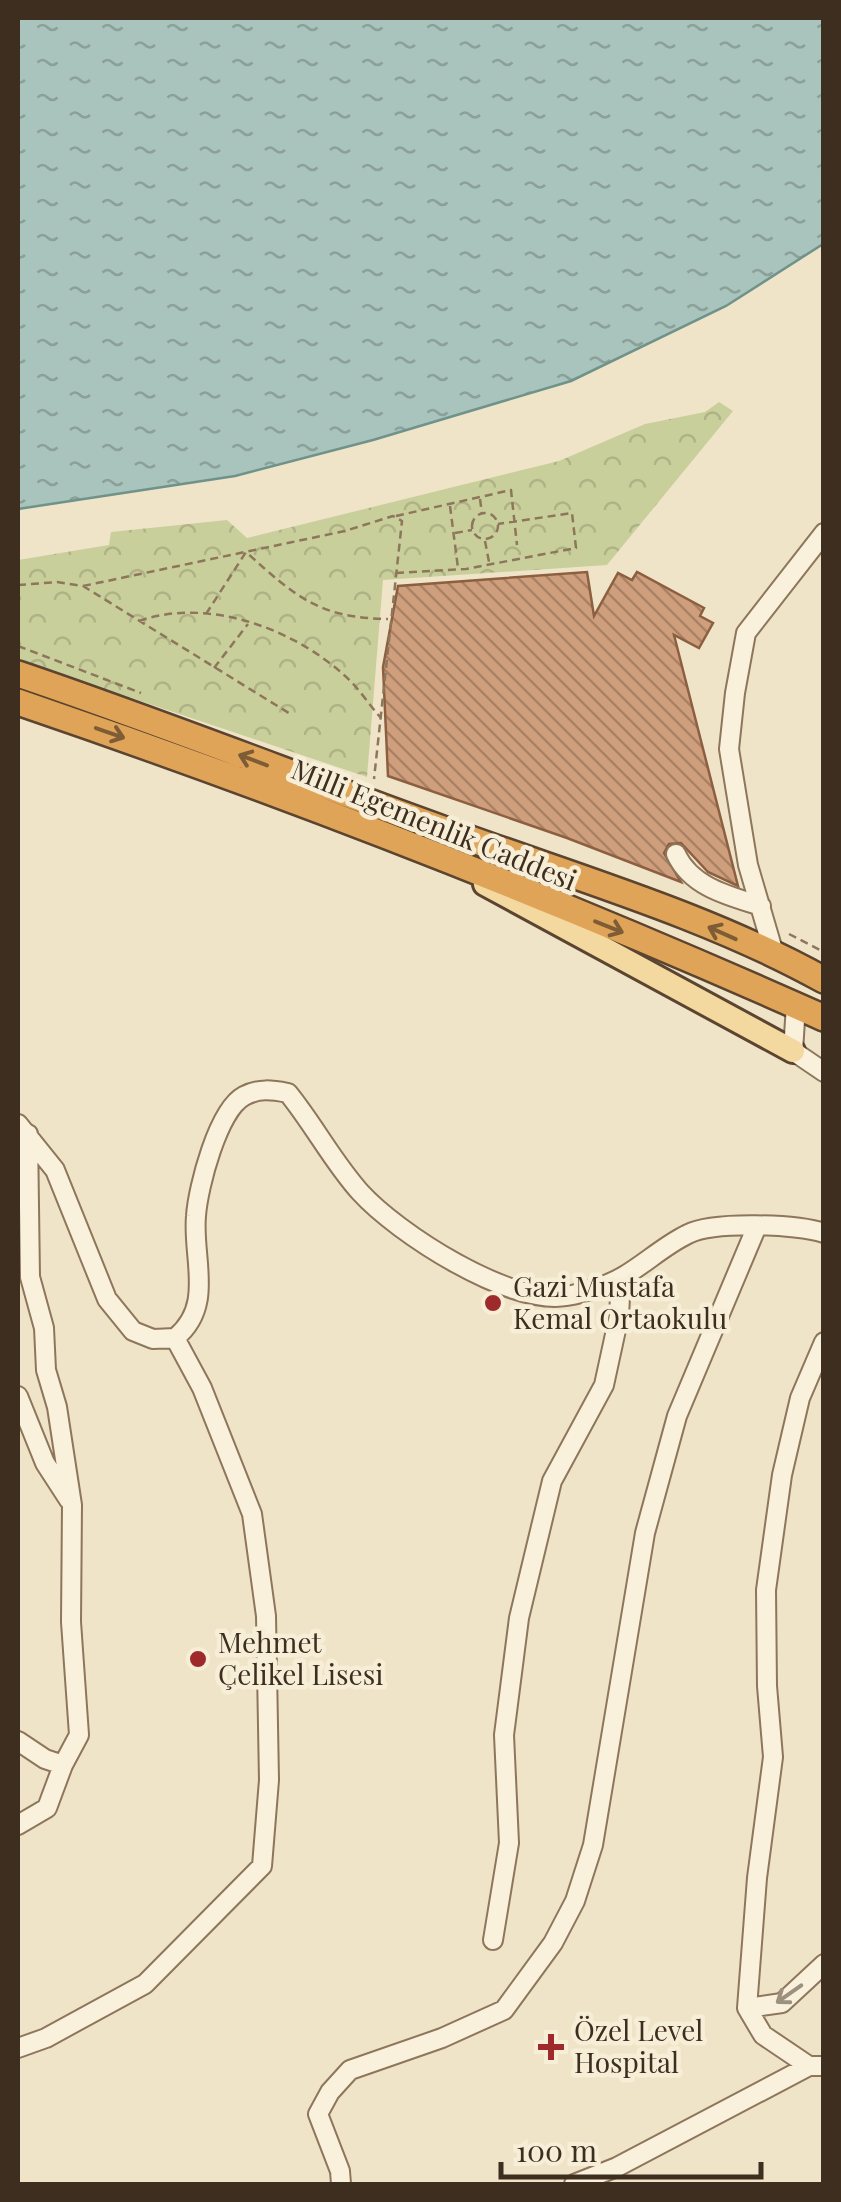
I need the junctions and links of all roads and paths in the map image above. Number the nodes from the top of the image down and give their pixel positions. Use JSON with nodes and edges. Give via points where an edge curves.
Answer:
{"nodes":[{"id":1,"x":480,"y":498,"type":"junction"},
{"id":2,"x":450,"y":504,"type":"junction"},
{"id":3,"x":482,"y":514,"type":"junction"},
{"id":4,"x":393,"y":516,"type":"junction"},
{"id":5,"x":514,"y":522,"type":"junction"},
{"id":6,"x":498,"y":524,"type":"junction"},
{"id":7,"x":473,"y":530,"type":"junction"},
{"id":8,"x":454,"y":533,"type":"junction"},
{"id":9,"x":824,"y":534,"type":"edge"},
{"id":10,"x":485,"y":539,"type":"junction"},
{"id":11,"x":517,"y":545,"type":"dead end"},
{"id":12,"x":246,"y":552,"type":"junction"},
{"id":13,"x":490,"y":565,"type":"junction"},
{"id":14,"x":458,"y":570,"type":"junction"},
{"id":15,"x":394,"y":574,"type":"junction"},
{"id":16,"x":18,"y":585,"type":"edge"},
{"id":17,"x":83,"y":586,"type":"junction"},
{"id":18,"x":205,"y":615,"type":"junction"},
{"id":19,"x":390,"y":619,"type":"junction"},
{"id":20,"x":137,"y":622,"type":"junction"},
{"id":21,"x":249,"y":622,"type":"junction"},
{"id":22,"x":214,"y":668,"type":"junction"},
{"id":23,"x":18,"y":674,"type":"edge"},
{"id":24,"x":18,"y":702,"type":"edge"},
{"id":25,"x":292,"y":716,"type":"dead end"},
{"id":26,"x":380,"y":718,"type":"junction"},
{"id":27,"x":374,"y":784,"type":"dead end"},
{"id":28,"x":430,"y":854,"type":"junction"},
{"id":29,"x":676,"y":854,"type":"dead end"},
{"id":30,"x":760,"y":906,"type":"junction"},
{"id":31,"x":775,"y":957,"type":"junction"},
{"id":32,"x":817,"y":976,"type":"edge"},
{"id":33,"x":762,"y":990,"type":"junction"},
{"id":34,"x":796,"y":1006,"type":"junction"},
{"id":35,"x":824,"y":1018,"type":"edge"},
{"id":36,"x":789,"y":1048,"type":"junction"},
{"id":37,"x":824,"y":1072,"type":"edge"},
{"id":38,"x":22,"y":1129,"type":"edge"},
{"id":39,"x":757,"y":1226,"type":"junction"},
{"id":40,"x":822,"y":1231,"type":"edge"},
{"id":41,"x":621,"y":1278,"type":"junction"},
{"id":42,"x":175,"y":1338,"type":"junction"},
{"id":43,"x":824,"y":1342,"type":"edge"},
{"id":44,"x":18,"y":1396,"type":"edge"},
{"id":45,"x":72,"y":1505,"type":"junction"},
{"id":46,"x":18,"y":1741,"type":"edge"},
{"id":47,"x":63,"y":1764,"type":"junction"},
{"id":48,"x":18,"y":1826,"type":"edge"},
{"id":49,"x":492,"y":1940,"type":"dead end"},
{"id":50,"x":824,"y":1964,"type":"edge"},
{"id":51,"x":747,"y":2008,"type":"junction"},
{"id":52,"x":18,"y":2048,"type":"edge"},
{"id":53,"x":816,"y":2066,"type":"edge"},
{"id":54,"x":340,"y":2184,"type":"edge"},
{"id":55,"x":574,"y":2184,"type":"edge"}],
"edges":[{"from":1,"to":2,"type":"path"},
{"from":1,"to":3,"type":"path"},
{"from":1,"to":5,"type":"path","via":[[511,490]]},
{"from":2,"to":4,"type":"path"},
{"from":2,"to":8,"type":"path"},
{"from":3,"to":6,"type":"path"},
{"from":3,"to":7,"type":"path"},
{"from":4,"to":12,"type":"path"},
{"from":4,"to":15,"type":"path","via":[[402,521]]},
{"from":5,"to":6,"type":"path"},
{"from":5,"to":11,"type":"path"},
{"from":5,"to":13,"type":"path","via":[[572,513],[576,548]]},
{"from":6,"to":10,"type":"path"},
{"from":7,"to":8,"type":"path"},
{"from":7,"to":10,"type":"path"},
{"from":8,"to":14,"type":"path"},
{"from":9,"to":30,"type":"street","via":[[746,633],[740,663],[729,749]]},
{"from":10,"to":13,"type":"path"},
{"from":12,"to":17,"type":"path"},
{"from":12,"to":18,"type":"path"},
{"from":12,"to":19,"type":"path","via":[[326,612]]},
{"from":13,"to":14,"type":"path"},
{"from":14,"to":15,"type":"path"},
{"from":15,"to":19,"type":"path"},
{"from":16,"to":17,"type":"path"},
{"from":17,"to":20,"type":"path"},
{"from":18,"to":20,"type":"path"},
{"from":18,"to":21,"type":"path"},
{"from":19,"to":26,"type":"path"},
{"from":20,"to":22,"type":"path"},
{"from":21,"to":22,"type":"path"},
{"from":21,"to":26,"type":"path","via":[[302,644],[346,676]]},
{"from":22,"to":25,"type":"path"},
{"from":31,"to":23,"type":"highway","name":"Milli Egemenlik Caddesi","one_way":true,"via":[[677,913]]},
{"from":24,"to":28,"type":"highway","name":"Milli Egemenlik Caddesi","one_way":true},
{"from":26,"to":27,"type":"path"},
{"from":28,"to":33,"type":"highway","name":"Milli Egemenlik Caddesi","one_way":true},
{"from":28,"to":36,"type":"main road"},
{"from":29,"to":30,"type":"street","via":[[693,879]]},
{"from":30,"to":31,"type":"street"},
{"from":31,"to":32,"type":"highway","name":"Milli Egemenlik Caddesi"},
{"from":31,"to":33,"type":"highway"},
{"from":32,"to":34,"type":"highway"},
{"from":33,"to":34,"type":"highway","name":"Milli Egemenlik Caddesi"},
{"from":33,"to":36,"type":"main road","via":[[761,1018]]},
{"from":34,"to":35,"type":"highway","name":"Milli Egemenlik Caddesi"},
{"from":34,"to":36,"type":"street"},
{"from":36,"to":37,"type":"street"},
{"from":38,"to":42,"type":"street","via":[[56,1170],[107,1299],[133,1331]]},
{"from":38,"to":45,"type":"street","via":[[30,1277]]},
{"from":39,"to":40,"type":"street"},
{"from":39,"to":41,"type":"street","via":[[692,1231]]},
{"from":39,"to":54,"type":"street","via":[[678,1416],[645,1533],[592,1845],[575,1901],[504,2010],[350,2070],[330,2092],[318,2114]]},
{"from":41,"to":42,"type":"street","via":[[564,1297],[516,1292],[458,1264],[360,1193],[288,1093],[266,1088],[241,1097],[208,1159],[196,1216],[198,1303],[188,1328]]},
{"from":41,"to":49,"type":"street","via":[[604,1385],[552,1481],[519,1618],[504,1735],[509,1844]]},
{"from":42,"to":52,"type":"street","via":[[252,1514],[266,1616],[269,1780],[262,1866],[144,1984]]},
{"from":43,"to":51,"type":"street","via":[[800,1398],[782,1474],[766,1590],[773,1757]]},
{"from":44,"to":45,"type":"street","via":[[45,1463]]},
{"from":45,"to":47,"type":"street","via":[[79,1734]]},
{"from":46,"to":47,"type":"street"},
{"from":47,"to":48,"type":"street","via":[[46,1808]]},
{"from":50,"to":51,"type":"street","one_way":true,"via":[[782,2003]]},
{"from":51,"to":53,"type":"street","via":[[763,2035]]},
{"from":53,"to":55,"type":"street"}]}
